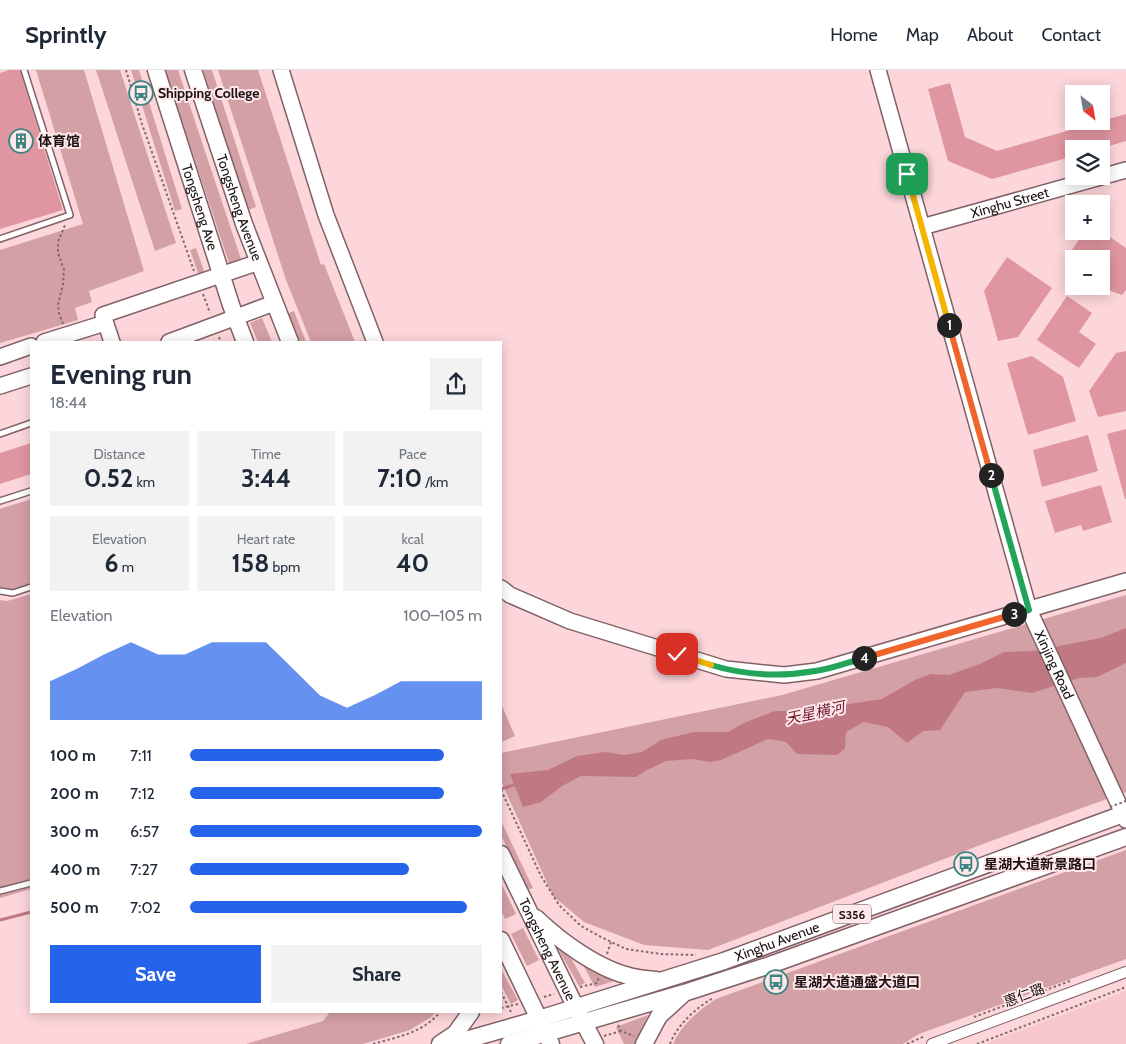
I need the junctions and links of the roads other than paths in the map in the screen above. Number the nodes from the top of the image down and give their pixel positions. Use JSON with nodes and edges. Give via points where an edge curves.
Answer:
{"nodes":[{"id":1,"x":24,"y":70,"type":"edge"},
{"id":2,"x":156,"y":70,"type":"edge"},
{"id":3,"x":193,"y":70,"type":"edge"},
{"id":4,"x":281,"y":70,"type":"edge"},
{"id":5,"x":878,"y":70,"type":"edge"},
{"id":6,"x":1126,"y":170,"type":"edge"},
{"id":7,"x":922,"y":227,"type":"junction"},
{"id":8,"x":0,"y":239,"type":"edge"},
{"id":9,"x":259,"y":262,"type":"junction"},
{"id":10,"x":221,"y":275,"type":"junction"},
{"id":11,"x":274,"y":303,"type":"junction"},
{"id":12,"x":236,"y":318,"type":"junction"},
{"id":13,"x":105,"y":322,"type":"junction"},
{"id":14,"x":47,"y":341,"type":"edge"},
{"id":15,"x":112,"y":341,"type":"edge"},
{"id":16,"x":171,"y":341,"type":"edge"},
{"id":17,"x":246,"y":341,"type":"edge"},
{"id":18,"x":290,"y":341,"type":"edge"},
{"id":19,"x":375,"y":341,"type":"edge"},
{"id":20,"x":30,"y":346,"type":"edge"},
{"id":21,"x":0,"y":357,"type":"edge"},
{"id":22,"x":30,"y":376,"type":"edge"},
{"id":23,"x":0,"y":386,"type":"edge"},
{"id":24,"x":30,"y":423,"type":"edge"},
{"id":25,"x":0,"y":434,"type":"edge"},
{"id":26,"x":30,"y":491,"type":"edge"},
{"id":27,"x":0,"y":501,"type":"edge"},
{"id":28,"x":1126,"y":581,"type":"edge"},
{"id":29,"x":30,"y":587,"type":"edge"},
{"id":30,"x":502,"y":589,"type":"edge"},
{"id":31,"x":0,"y":591,"type":"edge"},
{"id":32,"x":1029,"y":610,"type":"junction"},
{"id":33,"x":1122,"y":811,"type":"edge"},
{"id":34,"x":1126,"y":837,"type":"edge"},
{"id":35,"x":502,"y":856,"type":"edge"},
{"id":36,"x":30,"y":882,"type":"edge"},
{"id":37,"x":0,"y":891,"type":"edge"},
{"id":38,"x":530,"y":913,"type":"junction"},
{"id":39,"x":502,"y":942,"type":"edge"},
{"id":40,"x":1126,"y":972,"type":"edge"},
{"id":41,"x":663,"y":981,"type":"junction"},
{"id":42,"x":684,"y":993,"type":"junction"},
{"id":43,"x":470,"y":1013,"type":"edge"},
{"id":44,"x":580,"y":1015,"type":"junction"},
{"id":45,"x":545,"y":1032,"type":"edge"},
{"id":46,"x":440,"y":1044,"type":"edge"},
{"id":47,"x":452,"y":1044,"type":"edge"},
{"id":48,"x":509,"y":1044,"type":"edge"},
{"id":49,"x":595,"y":1044,"type":"edge"},
{"id":50,"x":644,"y":1044,"type":"edge"},
{"id":51,"x":932,"y":1044,"type":"edge"}],
"edges":[{"from":1,"to":8,"type":"lane","via":[[70,215]]},
{"from":2,"to":10,"type":"main road","name":"Tongsheng Ave"},
{"from":3,"to":9,"type":"main road","name":"Tongsheng Avenue"},
{"from":4,"to":19,"type":"street","via":[[326,216]]},
{"from":5,"to":7,"type":"street","name":"Xinjing Road"},
{"from":6,"to":7,"type":"street","name":"Xinghu Street"},
{"from":7,"to":32,"type":"street","name":"Xinjing Road"},
{"from":9,"to":10,"type":"street"},
{"from":9,"to":11,"type":"main road","name":"Tongsheng Avenue"},
{"from":10,"to":12,"type":"main road","name":"Tongsheng Ave"},
{"from":10,"to":13,"type":"street","via":[[103,315]]},
{"from":11,"to":12,"type":"street"},
{"from":11,"to":18,"type":"main road","name":"Tongsheng Avenue"},
{"from":12,"to":16,"type":"street"},
{"from":12,"to":17,"type":"main road","name":"Tongsheng Ave"},
{"from":13,"to":14,"type":"street"},
{"from":13,"to":15,"type":"street"},
{"from":20,"to":21,"type":"street"},
{"from":22,"to":23,"type":"street"},
{"from":24,"to":25,"type":"lane"},
{"from":26,"to":27,"type":"lane"},
{"from":28,"to":32,"type":"street"},
{"from":29,"to":31,"type":"lane","via":[[13,593]]},
{"from":30,"to":32,"type":"street","via":[[570,621],[726,669],[784,675],[817,671]]},
{"from":32,"to":33,"type":"street","name":"Xinjing Road"},
{"from":33,"to":41,"type":"main road","name":"Xinghu Avenue","number":"S356"},
{"from":34,"to":42,"type":"main road","name":"Xinghu Avenue","number":"S356"},
{"from":35,"to":38,"type":"main road","name":"Tongsheng Avenue"},
{"from":36,"to":37,"type":"lane"},
{"from":38,"to":41,"type":"main road","via":[[572,948],[610,969],[632,977]]},
{"from":38,"to":44,"type":"main road","name":"Tongsheng Avenue"},
{"from":39,"to":45,"type":"main road"},
{"from":40,"to":51,"type":"street","name":"惠仁璐"},
{"from":41,"to":44,"type":"main road","name":"Xinghu Avenue","number":"S356"},
{"from":42,"to":44,"type":"main road","name":"Xinghu Avenue","number":"S356"},
{"from":42,"to":50,"type":"main road","via":[[659,1016]]},
{"from":43,"to":46,"type":"main road","via":[[455,1034]]},
{"from":44,"to":45,"type":"main road","name":"Xinghu Avenue","number":"S356"},
{"from":44,"to":49,"type":"main road","name":"Tongsheng Avenue"},
{"from":45,"to":47,"type":"main road","name":"Xinghu Avenue","number":"S356","via":[[518,1025]]},
{"from":45,"to":48,"type":"main road","name":"Xinghu Avenue","number":"S356"}]}
